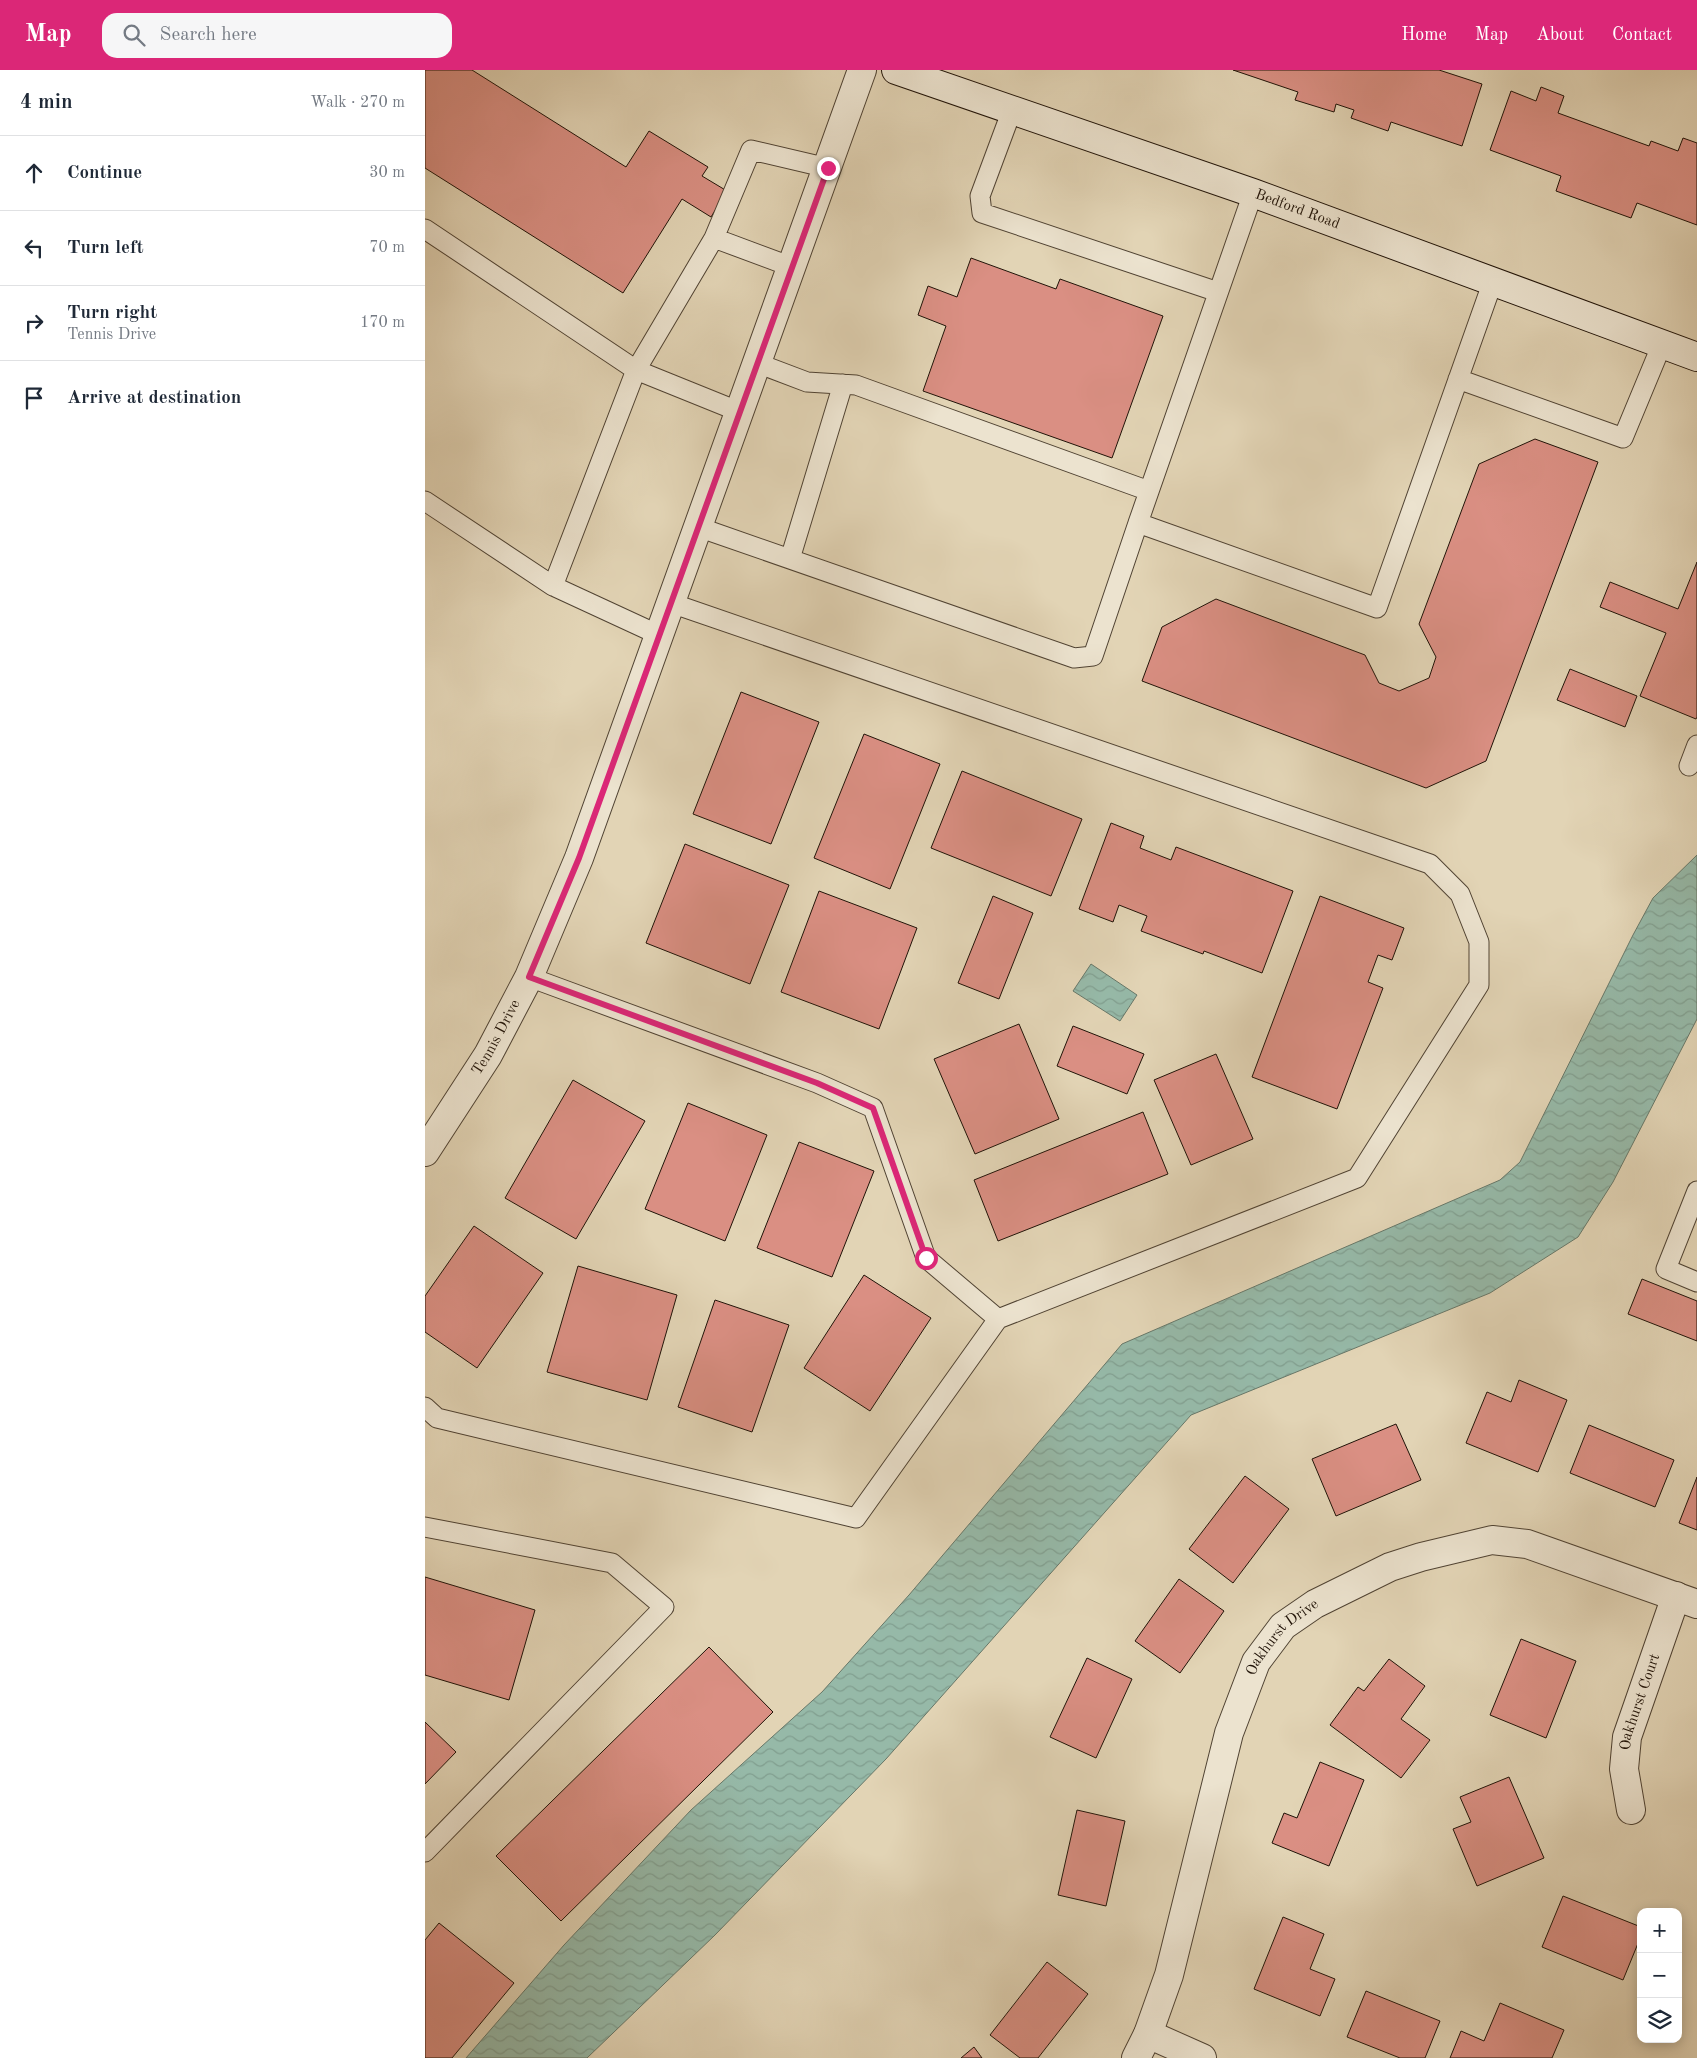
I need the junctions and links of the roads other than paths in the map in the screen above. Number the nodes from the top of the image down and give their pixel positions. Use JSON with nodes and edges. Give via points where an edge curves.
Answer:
{"nodes":[{"id":1,"x":863,"y":70,"type":"edge"},
{"id":2,"x":896,"y":70,"type":"edge"},
{"id":3,"x":1012,"y":110,"type":"junction"},
{"id":4,"x":828,"y":168,"type":"junction"},
{"id":5,"x":1253,"y":193,"type":"junction"},
{"id":6,"x":425,"y":229,"type":"edge"},
{"id":7,"x":714,"y":238,"type":"junction"},
{"id":8,"x":792,"y":267,"type":"junction"},
{"id":9,"x":1493,"y":281,"type":"junction"},
{"id":10,"x":1218,"y":292,"type":"junction"},
{"id":11,"x":1662,"y":344,"type":"junction"},
{"id":12,"x":1697,"y":357,"type":"edge"},
{"id":13,"x":757,"y":363,"type":"junction"},
{"id":14,"x":635,"y":370,"type":"junction"},
{"id":15,"x":1458,"y":379,"type":"junction"},
{"id":16,"x":843,"y":384,"type":"junction"},
{"id":17,"x":740,"y":412,"type":"junction"},
{"id":18,"x":1149,"y":491,"type":"junction"},
{"id":19,"x":425,"y":501,"type":"edge"},
{"id":20,"x":1138,"y":523,"type":"junction"},
{"id":21,"x":698,"y":527,"type":"junction"},
{"id":22,"x":790,"y":559,"type":"junction"},
{"id":23,"x":553,"y":586,"type":"junction"},
{"id":24,"x":671,"y":603,"type":"junction"},
{"id":25,"x":659,"y":636,"type":"junction"},
{"id":26,"x":1697,"y":745,"type":"edge"},
{"id":27,"x":1689,"y":766,"type":"dead end"},
{"id":28,"x":529,"y":977,"type":"junction"},
{"id":29,"x":425,"y":1152,"type":"edge"},
{"id":30,"x":1696,"y":1196,"type":"edge"},
{"id":31,"x":1697,"y":1282,"type":"edge"},
{"id":32,"x":998,"y":1319,"type":"junction"},
{"id":33,"x":425,"y":1407,"type":"edge"},
{"id":34,"x":425,"y":1527,"type":"edge"},
{"id":35,"x":1687,"y":1600,"type":"edge"},
{"id":36,"x":1631,"y":1810,"type":"dead end"},
{"id":37,"x":425,"y":1852,"type":"edge"},
{"id":38,"x":1148,"y":2034,"type":"junction"},
{"id":39,"x":1136,"y":2058,"type":"edge"},
{"id":40,"x":1202,"y":2058,"type":"edge"}],
"edges":[{"from":1,"to":4,"type":"street","name":"Tennis Drive"},
{"from":2,"to":3,"type":"street","name":"Bedford Road"},
{"from":3,"to":5,"type":"street","name":"Bedford Road"},
{"from":3,"to":10,"type":"lane","via":[[980,196],[982,213]]},
{"from":4,"to":7,"type":"lane","via":[[751,150]]},
{"from":4,"to":8,"type":"street","name":"Tennis Drive"},
{"from":5,"to":9,"type":"street","name":"Bedford Road"},
{"from":5,"to":10,"type":"lane"},
{"from":6,"to":14,"type":"lane"},
{"from":7,"to":8,"type":"lane"},
{"from":7,"to":14,"type":"lane"},
{"from":8,"to":13,"type":"street","name":"Tennis Drive"},
{"from":9,"to":11,"type":"street","name":"Bedford Road"},
{"from":9,"to":15,"type":"lane"},
{"from":10,"to":18,"type":"lane"},
{"from":11,"to":12,"type":"street","name":"Bedford Road"},
{"from":11,"to":15,"type":"lane","via":[[1623,438]]},
{"from":13,"to":16,"type":"lane","via":[[807,382]]},
{"from":13,"to":17,"type":"street","name":"Tennis Drive"},
{"from":14,"to":17,"type":"lane"},
{"from":14,"to":23,"type":"lane"},
{"from":15,"to":20,"type":"lane","via":[[1377,608]]},
{"from":16,"to":18,"type":"lane","via":[[856,385]]},
{"from":16,"to":22,"type":"lane"},
{"from":17,"to":21,"type":"street","name":"Tennis Drive"},
{"from":18,"to":20,"type":"lane"},
{"from":19,"to":23,"type":"lane"},
{"from":20,"to":22,"type":"lane","via":[[1093,656],[1074,658]]},
{"from":21,"to":22,"type":"lane"},
{"from":21,"to":24,"type":"street","name":"Tennis Drive"},
{"from":23,"to":25,"type":"lane"},
{"from":24,"to":25,"type":"street","name":"Tennis Drive"},
{"from":24,"to":32,"type":"lane","via":[[1430,864],[1460,894],[1479,942],[1479,985],[1357,1178]]},
{"from":25,"to":28,"type":"street","name":"Tennis Drive","via":[[579,858]]},
{"from":26,"to":27,"type":"lane"},
{"from":28,"to":29,"type":"street","name":"Tennis Drive","via":[[488,1055]]},
{"from":28,"to":32,"type":"lane","via":[[817,1083],[873,1108],[926,1258]]},
{"from":30,"to":31,"type":"lane","via":[[1667,1269]]},
{"from":32,"to":33,"type":"lane","via":[[856,1518],[437,1418]]},
{"from":34,"to":37,"type":"lane","via":[[612,1563],[664,1607]]},
{"from":35,"to":36,"type":"street","name":"Oakhurst Court","via":[[1627,1737],[1623,1769]]},
{"from":35,"to":38,"type":"street","name":"Oakhurst Drive","via":[[1527,1544],[1492,1540],[1390,1567],[1315,1604],[1283,1626],[1256,1662],[1229,1733],[1169,1975]]},
{"from":38,"to":39,"type":"street","name":"Oakhurst Drive"},
{"from":38,"to":40,"type":"street"}]}
